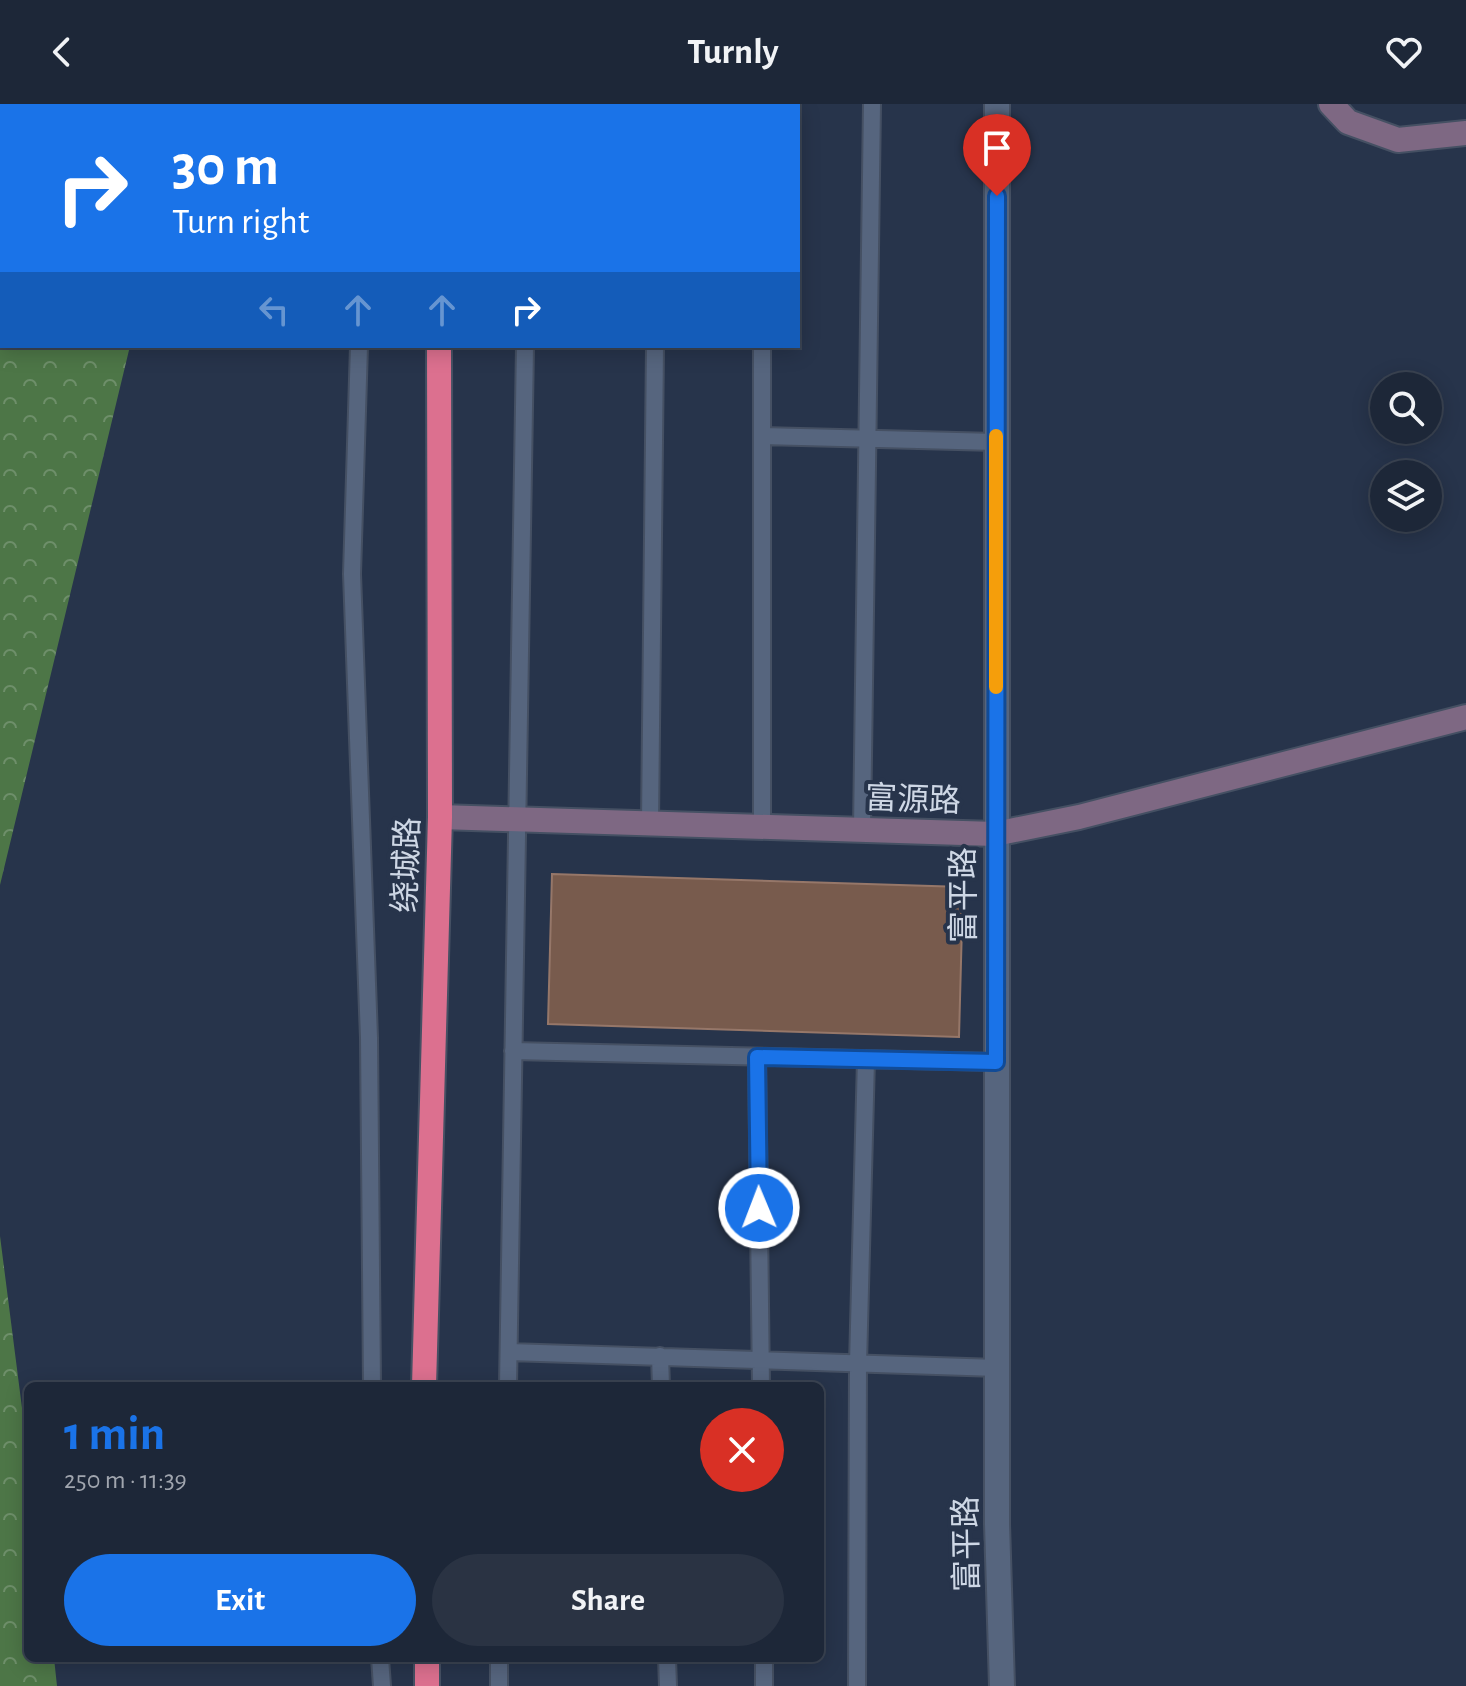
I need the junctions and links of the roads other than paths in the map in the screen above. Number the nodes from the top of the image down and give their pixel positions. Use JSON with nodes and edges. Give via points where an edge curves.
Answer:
{"nodes":[{"id":1,"x":872,"y":104,"type":"edge"},
{"id":2,"x":997,"y":104,"type":"edge"},
{"id":3,"x":1331,"y":104,"type":"edge"},
{"id":4,"x":1466,"y":133,"type":"edge"},
{"id":5,"x":359,"y":348,"type":"edge"},
{"id":6,"x":439,"y":348,"type":"edge"},
{"id":7,"x":525,"y":348,"type":"edge"},
{"id":8,"x":655,"y":348,"type":"edge"},
{"id":9,"x":762,"y":348,"type":"edge"},
{"id":10,"x":762,"y":436,"type":"junction"},
{"id":11,"x":996,"y":442,"type":"junction"},
{"id":12,"x":1466,"y":717,"type":"edge"},
{"id":13,"x":440,"y":817,"type":"junction"},
{"id":14,"x":519,"y":819,"type":"junction"},
{"id":15,"x":650,"y":823,"type":"junction"},
{"id":16,"x":762,"y":827,"type":"junction"},
{"id":17,"x":862,"y":829,"type":"junction"},
{"id":18,"x":995,"y":834,"type":"junction"},
{"id":19,"x":513,"y":1051,"type":"junction"},
{"id":20,"x":757,"y":1057,"type":"junction"},
{"id":21,"x":866,"y":1059,"type":"junction"},
{"id":22,"x":996,"y":1062,"type":"junction"},
{"id":23,"x":509,"y":1352,"type":"junction"},
{"id":24,"x":660,"y":1356,"type":"junction"},
{"id":25,"x":761,"y":1359,"type":"junction"},
{"id":26,"x":858,"y":1364,"type":"junction"},
{"id":27,"x":997,"y":1368,"type":"junction"},
{"id":28,"x":372,"y":1382,"type":"edge"},
{"id":29,"x":424,"y":1382,"type":"edge"},
{"id":30,"x":508,"y":1382,"type":"edge"},
{"id":31,"x":661,"y":1382,"type":"edge"},
{"id":32,"x":761,"y":1382,"type":"edge"},
{"id":33,"x":380,"y":1662,"type":"edge"},
{"id":34,"x":427,"y":1662,"type":"edge"},
{"id":35,"x":499,"y":1662,"type":"edge"},
{"id":36,"x":667,"y":1662,"type":"edge"},
{"id":37,"x":764,"y":1662,"type":"edge"},
{"id":38,"x":382,"y":1686,"type":"edge"},
{"id":39,"x":427,"y":1686,"type":"edge"},
{"id":40,"x":499,"y":1686,"type":"edge"},
{"id":41,"x":668,"y":1686,"type":"edge"},
{"id":42,"x":764,"y":1686,"type":"edge"},
{"id":43,"x":857,"y":1686,"type":"edge"},
{"id":44,"x":1002,"y":1686,"type":"edge"}],
"edges":[{"from":1,"to":17,"type":"lane"},
{"from":2,"to":11,"type":"street","name":"富平路"},
{"from":3,"to":4,"type":"street","via":[[1348,122],[1398,140]]},
{"from":5,"to":28,"type":"lane","via":[[352,574],[369,1038]]},
{"from":6,"to":13,"type":"highway","name":"绕城路"},
{"from":7,"to":14,"type":"lane"},
{"from":8,"to":15,"type":"lane"},
{"from":9,"to":10,"type":"lane"},
{"from":10,"to":11,"type":"lane"},
{"from":10,"to":16,"type":"lane"},
{"from":11,"to":18,"type":"street","name":"富平路"},
{"from":12,"to":18,"type":"street","name":"富源路"},
{"from":13,"to":14,"type":"street","name":"富源路"},
{"from":13,"to":29,"type":"highway","name":"绕城路"},
{"from":14,"to":15,"type":"street","name":"富源路"},
{"from":14,"to":19,"type":"lane"},
{"from":15,"to":16,"type":"street","name":"富源路"},
{"from":16,"to":17,"type":"street","name":"富源路"},
{"from":17,"to":18,"type":"street","name":"富源路"},
{"from":18,"to":22,"type":"street","name":"富平路"},
{"from":19,"to":20,"type":"lane"},
{"from":19,"to":23,"type":"lane"},
{"from":20,"to":21,"type":"lane"},
{"from":20,"to":25,"type":"lane"},
{"from":21,"to":22,"type":"lane"},
{"from":21,"to":26,"type":"lane"},
{"from":22,"to":27,"type":"street","name":"富平路"},
{"from":23,"to":24,"type":"lane"},
{"from":23,"to":30,"type":"lane"},
{"from":24,"to":25,"type":"lane"},
{"from":24,"to":31,"type":"lane"},
{"from":25,"to":26,"type":"lane"},
{"from":25,"to":32,"type":"lane"},
{"from":26,"to":27,"type":"lane"},
{"from":26,"to":43,"type":"lane"},
{"from":27,"to":44,"type":"street","name":"富平路"},
{"from":33,"to":38,"type":"lane"},
{"from":34,"to":39,"type":"highway"},
{"from":35,"to":40,"type":"lane"},
{"from":36,"to":41,"type":"lane"},
{"from":37,"to":42,"type":"lane"}]}
